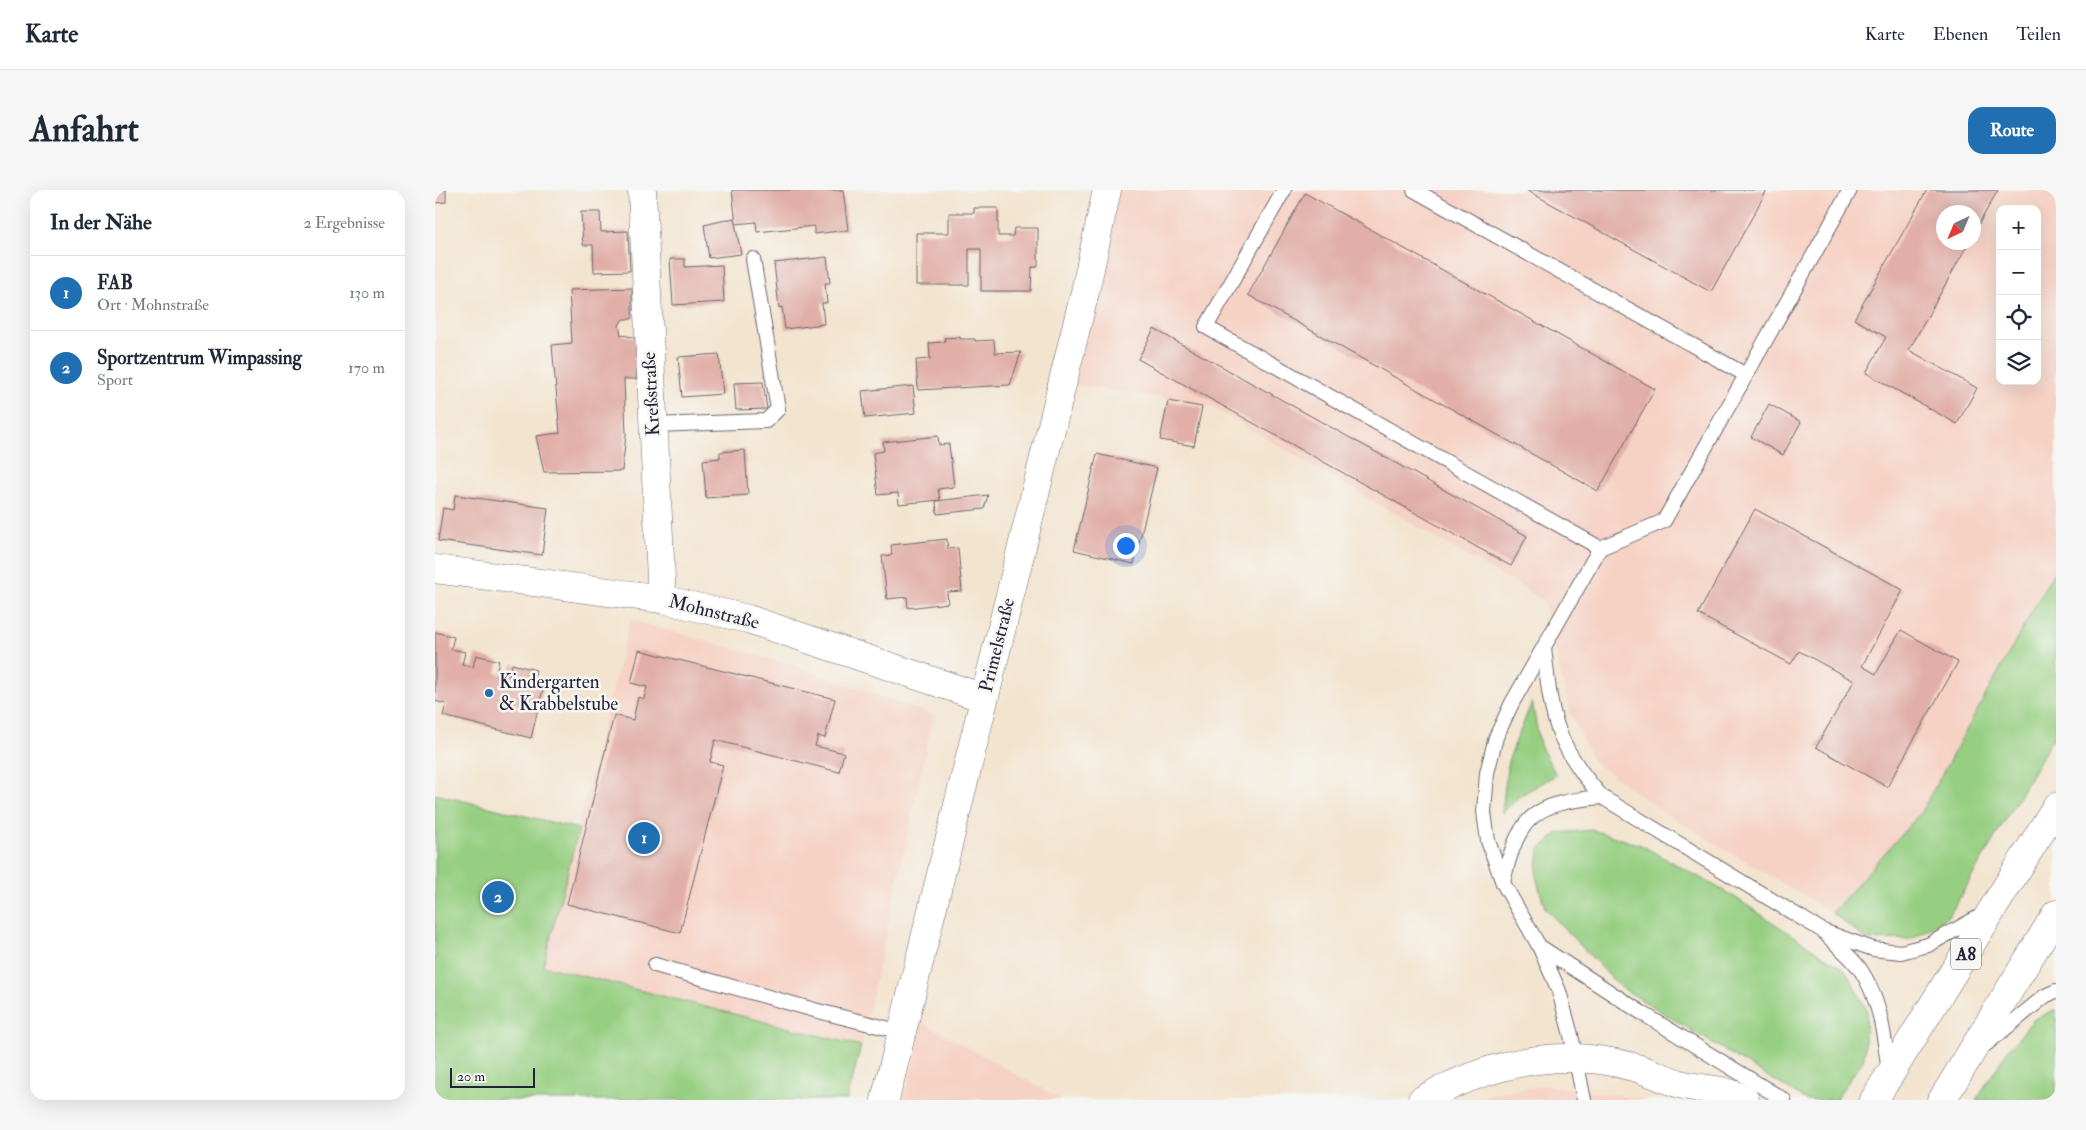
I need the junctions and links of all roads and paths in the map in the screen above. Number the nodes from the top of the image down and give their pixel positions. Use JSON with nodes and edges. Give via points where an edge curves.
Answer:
{"nodes":[{"id":1,"x":641,"y":190,"type":"edge"},
{"id":2,"x":1107,"y":190,"type":"edge"},
{"id":3,"x":1284,"y":190,"type":"edge"},
{"id":4,"x":1414,"y":190,"type":"edge"},
{"id":5,"x":1850,"y":190,"type":"edge"},
{"id":6,"x":753,"y":259,"type":"dead end"},
{"id":7,"x":1746,"y":375,"type":"junction"},
{"id":8,"x":653,"y":425,"type":"junction"},
{"id":9,"x":1600,"y":548,"type":"junction"},
{"id":10,"x":435,"y":569,"type":"edge"},
{"id":11,"x":662,"y":598,"type":"junction"},
{"id":12,"x":1544,"y":647,"type":"junction"},
{"id":13,"x":984,"y":698,"type":"junction"},
{"id":14,"x":1602,"y":797,"type":"junction"},
{"id":15,"x":2056,"y":807,"type":"edge"},
{"id":16,"x":1503,"y":883,"type":"junction"},
{"id":17,"x":1995,"y":907,"type":"junction"},
{"id":18,"x":2056,"y":914,"type":"edge"},
{"id":19,"x":1823,"y":931,"type":"junction"},
{"id":20,"x":1539,"y":946,"type":"junction"},
{"id":21,"x":655,"y":965,"type":"dead end"},
{"id":22,"x":2056,"y":992,"type":"edge"},
{"id":23,"x":901,"y":1032,"type":"junction"},
{"id":24,"x":1576,"y":1057,"type":"junction"},
{"id":25,"x":1969,"y":1058,"type":"junction"},
{"id":26,"x":1889,"y":1076,"type":"junction"},
{"id":27,"x":1689,"y":1092,"type":"edge"},
{"id":28,"x":1748,"y":1094,"type":"edge"},
{"id":29,"x":885,"y":1100,"type":"edge"},
{"id":30,"x":1422,"y":1100,"type":"edge"},
{"id":31,"x":1584,"y":1100,"type":"edge"},
{"id":32,"x":1784,"y":1100,"type":"edge"},
{"id":33,"x":1874,"y":1100,"type":"edge"},
{"id":34,"x":1942,"y":1100,"type":"edge"}],
"edges":[{"from":1,"to":8,"type":"main road","name":"Kreßstraße"},
{"from":2,"to":13,"type":"main road","name":"Primelstraße","via":[[1085,292]]},
{"from":3,"to":9,"type":"lane","via":[[1206,327]]},
{"from":4,"to":7,"type":"lane"},
{"from":5,"to":7,"type":"lane"},
{"from":6,"to":8,"type":"lane","via":[[777,409],[766,420]]},
{"from":7,"to":9,"type":"lane","via":[[1664,521]]},
{"from":8,"to":11,"type":"main road","name":"Kreßstraße"},
{"from":9,"to":12,"type":"lane"},
{"from":10,"to":11,"type":"main road","name":"Mohnstraße"},
{"from":11,"to":13,"type":"main road","name":"Mohnstraße","via":[[748,619]]},
{"from":12,"to":14,"type":"lane","via":[[1553,720],[1578,770]]},
{"from":12,"to":16,"type":"lane","via":[[1496,738],[1487,773],[1485,822]]},
{"from":13,"to":23,"type":"main road","name":"Primelstraße"},
{"from":14,"to":16,"type":"lane","via":[[1572,800],[1549,806],[1535,814],[1520,829],[1511,848]]},
{"from":14,"to":19,"type":"lane"},
{"from":15,"to":17,"type":"main road","number":"A8"},
{"from":16,"to":20,"type":"lane"},
{"from":17,"to":19,"type":"lane","via":[[1928,945],[1901,952],[1873,949]]},
{"from":17,"to":26,"type":"main road","number":"A8"},
{"from":18,"to":25,"type":"main road"},
{"from":19,"to":26,"type":"lane","via":[[1859,968],[1874,995],[1881,1018]]},
{"from":20,"to":24,"type":"lane","via":[[1559,991]]},
{"from":20,"to":28,"type":"lane","via":[[1642,1013]]},
{"from":21,"to":23,"type":"lane"},
{"from":22,"to":25,"type":"lane","via":[[2045,996]]},
{"from":23,"to":29,"type":"main road","name":"Primelstraße"},
{"from":24,"to":27,"type":"main road","via":[[1631,1066]]},
{"from":24,"to":30,"type":"main road","via":[[1511,1064],[1450,1085]]},
{"from":24,"to":31,"type":"lane"},
{"from":25,"to":34,"type":"main road"},
{"from":26,"to":33,"type":"main road","number":"A8"},
{"from":27,"to":28,"type":"main road"},
{"from":28,"to":32,"type":"lane"}]}
